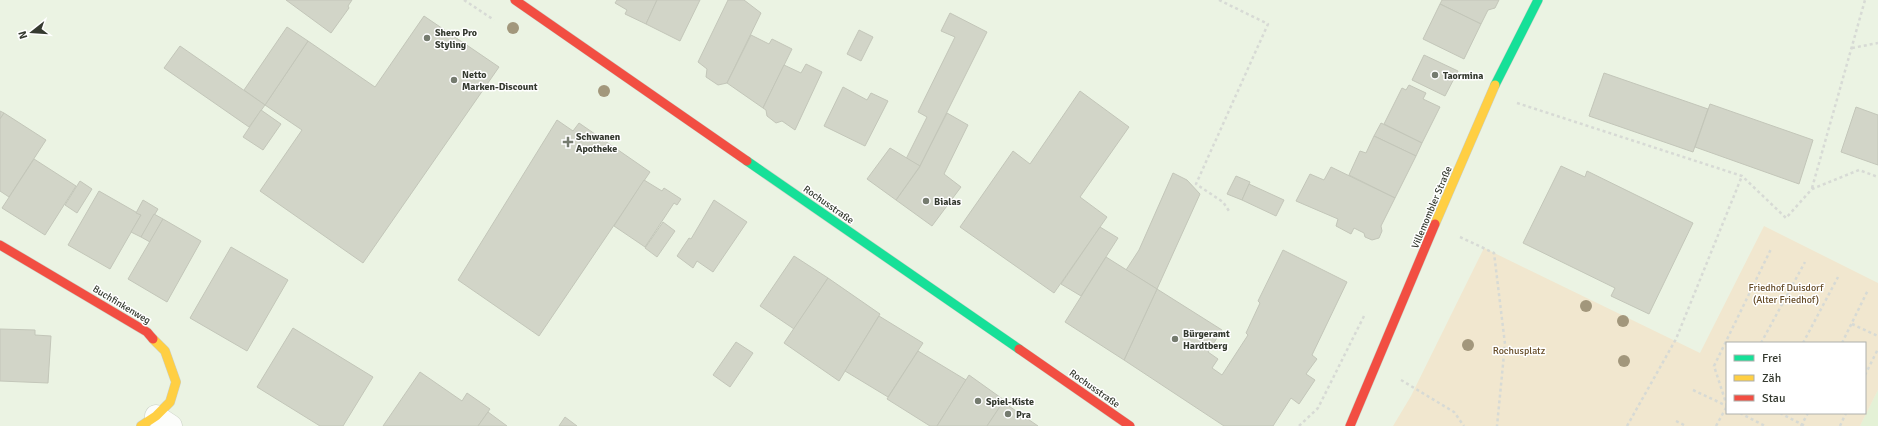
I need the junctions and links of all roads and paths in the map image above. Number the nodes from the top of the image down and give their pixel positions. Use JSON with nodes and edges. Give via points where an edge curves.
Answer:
{"nodes":[{"id":1,"x":515,"y":0,"type":"edge"},
{"id":2,"x":1219,"y":0,"type":"edge"},
{"id":3,"x":1538,"y":0,"type":"edge"},
{"id":4,"x":1865,"y":0,"type":"edge"},
{"id":5,"x":1878,"y":43,"type":"edge"},
{"id":6,"x":1852,"y":48,"type":"junction"},
{"id":7,"x":1490,"y":95,"type":"junction"},
{"id":8,"x":1742,"y":176,"type":"junction"},
{"id":9,"x":1878,"y":177,"type":"edge"},
{"id":10,"x":1812,"y":189,"type":"junction"},
{"id":11,"x":1229,"y":211,"type":"dead end"},
{"id":12,"x":1435,"y":225,"type":"junction"},
{"id":13,"x":0,"y":245,"type":"edge"},
{"id":14,"x":1771,"y":249,"type":"dead end"},
{"id":15,"x":1805,"y":262,"type":"dead end"},
{"id":16,"x":1838,"y":277,"type":"dead end"},
{"id":17,"x":1868,"y":290,"type":"dead end"},
{"id":18,"x":1367,"y":309,"type":"dead end"},
{"id":19,"x":1852,"y":324,"type":"junction"},
{"id":20,"x":1878,"y":336,"type":"edge"},
{"id":21,"x":1762,"y":342,"type":"edge"},
{"id":22,"x":1804,"y":342,"type":"edge"},
{"id":23,"x":1843,"y":342,"type":"edge"},
{"id":24,"x":1878,"y":349,"type":"edge"},
{"id":25,"x":1375,"y":368,"type":"junction"},
{"id":26,"x":1866,"y":373,"type":"edge"},
{"id":27,"x":1693,"y":390,"type":"dead end"},
{"id":28,"x":1726,"y":403,"type":"edge"},
{"id":29,"x":1726,"y":406,"type":"edge"},
{"id":30,"x":1726,"y":408,"type":"edge"},
{"id":31,"x":1742,"y":414,"type":"edge"},
{"id":32,"x":1782,"y":414,"type":"edge"},
{"id":33,"x":1808,"y":414,"type":"edge"},
{"id":34,"x":1846,"y":414,"type":"edge"},
{"id":35,"x":1676,"y":421,"type":"dead end"},
{"id":36,"x":156,"y":423,"type":"edge"},
{"id":37,"x":1130,"y":426,"type":"edge"},
{"id":38,"x":1299,"y":426,"type":"edge"},
{"id":39,"x":1350,"y":426,"type":"edge"},
{"id":40,"x":1464,"y":426,"type":"edge"},
{"id":41,"x":1496,"y":426,"type":"edge"},
{"id":42,"x":1627,"y":426,"type":"edge"},
{"id":43,"x":1686,"y":426,"type":"edge"},
{"id":44,"x":1716,"y":426,"type":"edge"},
{"id":45,"x":1765,"y":426,"type":"edge"},
{"id":46,"x":1803,"y":426,"type":"edge"},
{"id":47,"x":1840,"y":426,"type":"edge"}],
"edges":[{"from":1,"to":37,"type":"street","name":"Rochusstraße"},
{"from":2,"to":11,"type":"path","via":[[1268,24],[1196,184],[1223,202]]},
{"from":3,"to":7,"type":"street","name":"Villemombler Straße"},
{"from":4,"to":6,"type":"path"},
{"from":5,"to":6,"type":"path"},
{"from":6,"to":10,"type":"path"},
{"from":7,"to":8,"type":"path"},
{"from":7,"to":12,"type":"street","name":"Villemombler Straße"},
{"from":8,"to":10,"type":"path","via":[[1786,218]]},
{"from":8,"to":42,"type":"path","via":[[1676,339]]},
{"from":9,"to":10,"type":"path","via":[[1858,170]]},
{"from":12,"to":25,"type":"street","name":"Villemombler Straße"},
{"from":12,"to":41,"type":"path","via":[[1494,253],[1504,344]]},
{"from":13,"to":36,"type":"street","name":"Buchfinkenweg","via":[[147,332],[165,351],[176,382],[170,402]]},
{"from":14,"to":28,"type":"path","via":[[1714,366]]},
{"from":15,"to":21,"type":"path"},
{"from":16,"to":22,"type":"path"},
{"from":17,"to":19,"type":"path"},
{"from":18,"to":38,"type":"path","via":[[1318,408]]},
{"from":19,"to":20,"type":"path"},
{"from":19,"to":23,"type":"path"},
{"from":24,"to":26,"type":"path"},
{"from":25,"to":39,"type":"street","name":"Villemombler Straße"},
{"from":25,"to":40,"type":"path","via":[[1410,384],[1454,412]]},
{"from":27,"to":29,"type":"path"},
{"from":30,"to":44,"type":"path"},
{"from":31,"to":45,"type":"path"},
{"from":32,"to":46,"type":"path"},
{"from":33,"to":46,"type":"path"},
{"from":34,"to":47,"type":"path"},
{"from":35,"to":43,"type":"path"}]}
